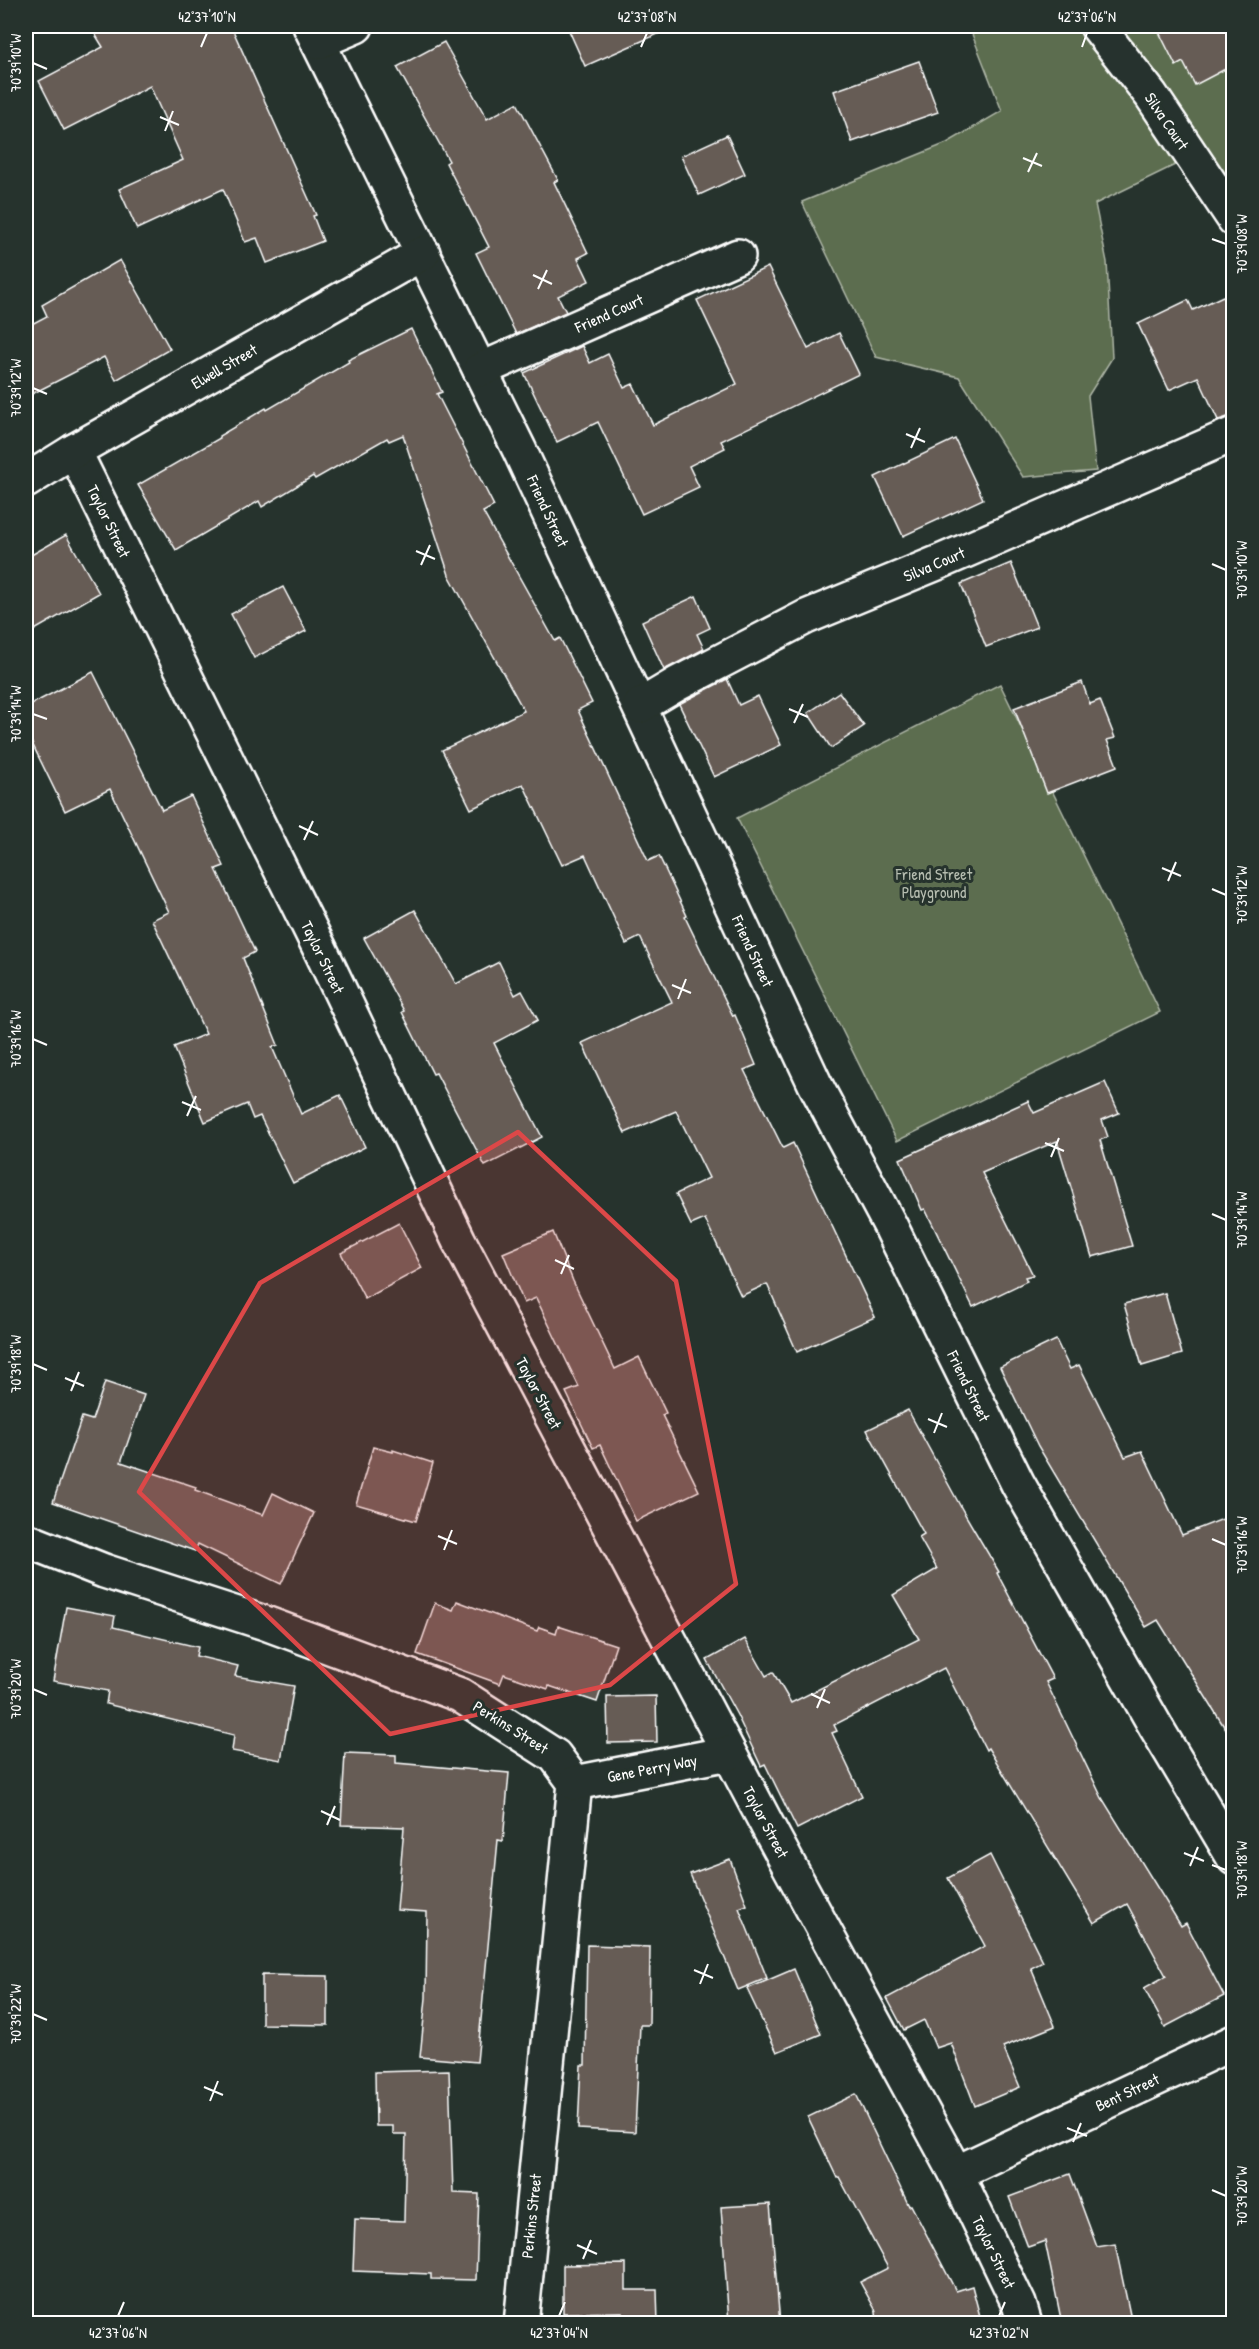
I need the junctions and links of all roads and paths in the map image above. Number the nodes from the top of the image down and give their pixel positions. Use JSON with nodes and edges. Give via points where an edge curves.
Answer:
{"nodes":[{"id":1,"x":356,"y":26,"type":"edge"},
{"id":2,"x":1097,"y":26,"type":"edge"},
{"id":3,"x":314,"y":34,"type":"edge"},
{"id":4,"x":1233,"y":219,"type":"edge"},
{"id":5,"x":423,"y":253,"type":"junction"},
{"id":6,"x":738,"y":256,"type":"dead end"},
{"id":7,"x":480,"y":370,"type":"junction"},
{"id":8,"x":1233,"y":434,"type":"edge"},
{"id":9,"x":74,"y":451,"type":"junction"},
{"id":10,"x":26,"y":481,"type":"edge"},
{"id":11,"x":640,"y":706,"type":"junction"},
{"id":12,"x":26,"y":1540,"type":"edge"},
{"id":13,"x":729,"y":1753,"type":"junction"},
{"id":14,"x":575,"y":1782,"type":"junction"},
{"id":15,"x":1233,"y":1858,"type":"edge"},
{"id":16,"x":1233,"y":2042,"type":"edge"},
{"id":17,"x":956,"y":2173,"type":"junction"},
{"id":18,"x":521,"y":2324,"type":"edge"},
{"id":19,"x":1025,"y":2324,"type":"edge"}],
"edges":[{"from":1,"to":3,"type":"street"},
{"from":2,"to":4,"type":"street","name":"Silva Court","via":[[1151,95]]},
{"from":3,"to":5,"type":"street","name":"Friend Street"},
{"from":5,"to":7,"type":"street","name":"Friend Street"},
{"from":5,"to":9,"type":"street","name":"Elwell Street"},
{"from":6,"to":7,"type":"street","name":"Friend Court"},
{"from":7,"to":11,"type":"street","name":"Friend Street"},
{"from":8,"to":11,"type":"street","name":"Silva Court","via":[[806,617]]},
{"from":9,"to":10,"type":"street","name":"Elwell Street"},
{"from":9,"to":13,"type":"street","name":"Taylor Street","via":[[459,1241]]},
{"from":11,"to":15,"type":"street","name":"Friend Street","via":[[815,1084],[891,1227],[1018,1484]]},
{"from":12,"to":14,"type":"street","name":"Perkins Street","via":[[460,1695],[555,1755]]},
{"from":13,"to":14,"type":"street","name":"Gene Perry Way"},
{"from":13,"to":17,"type":"street","name":"Taylor Street"},
{"from":14,"to":18,"type":"street","name":"Perkins Street"},
{"from":16,"to":17,"type":"street","name":"Bent Street"},
{"from":17,"to":19,"type":"street","name":"Taylor Street"}]}
